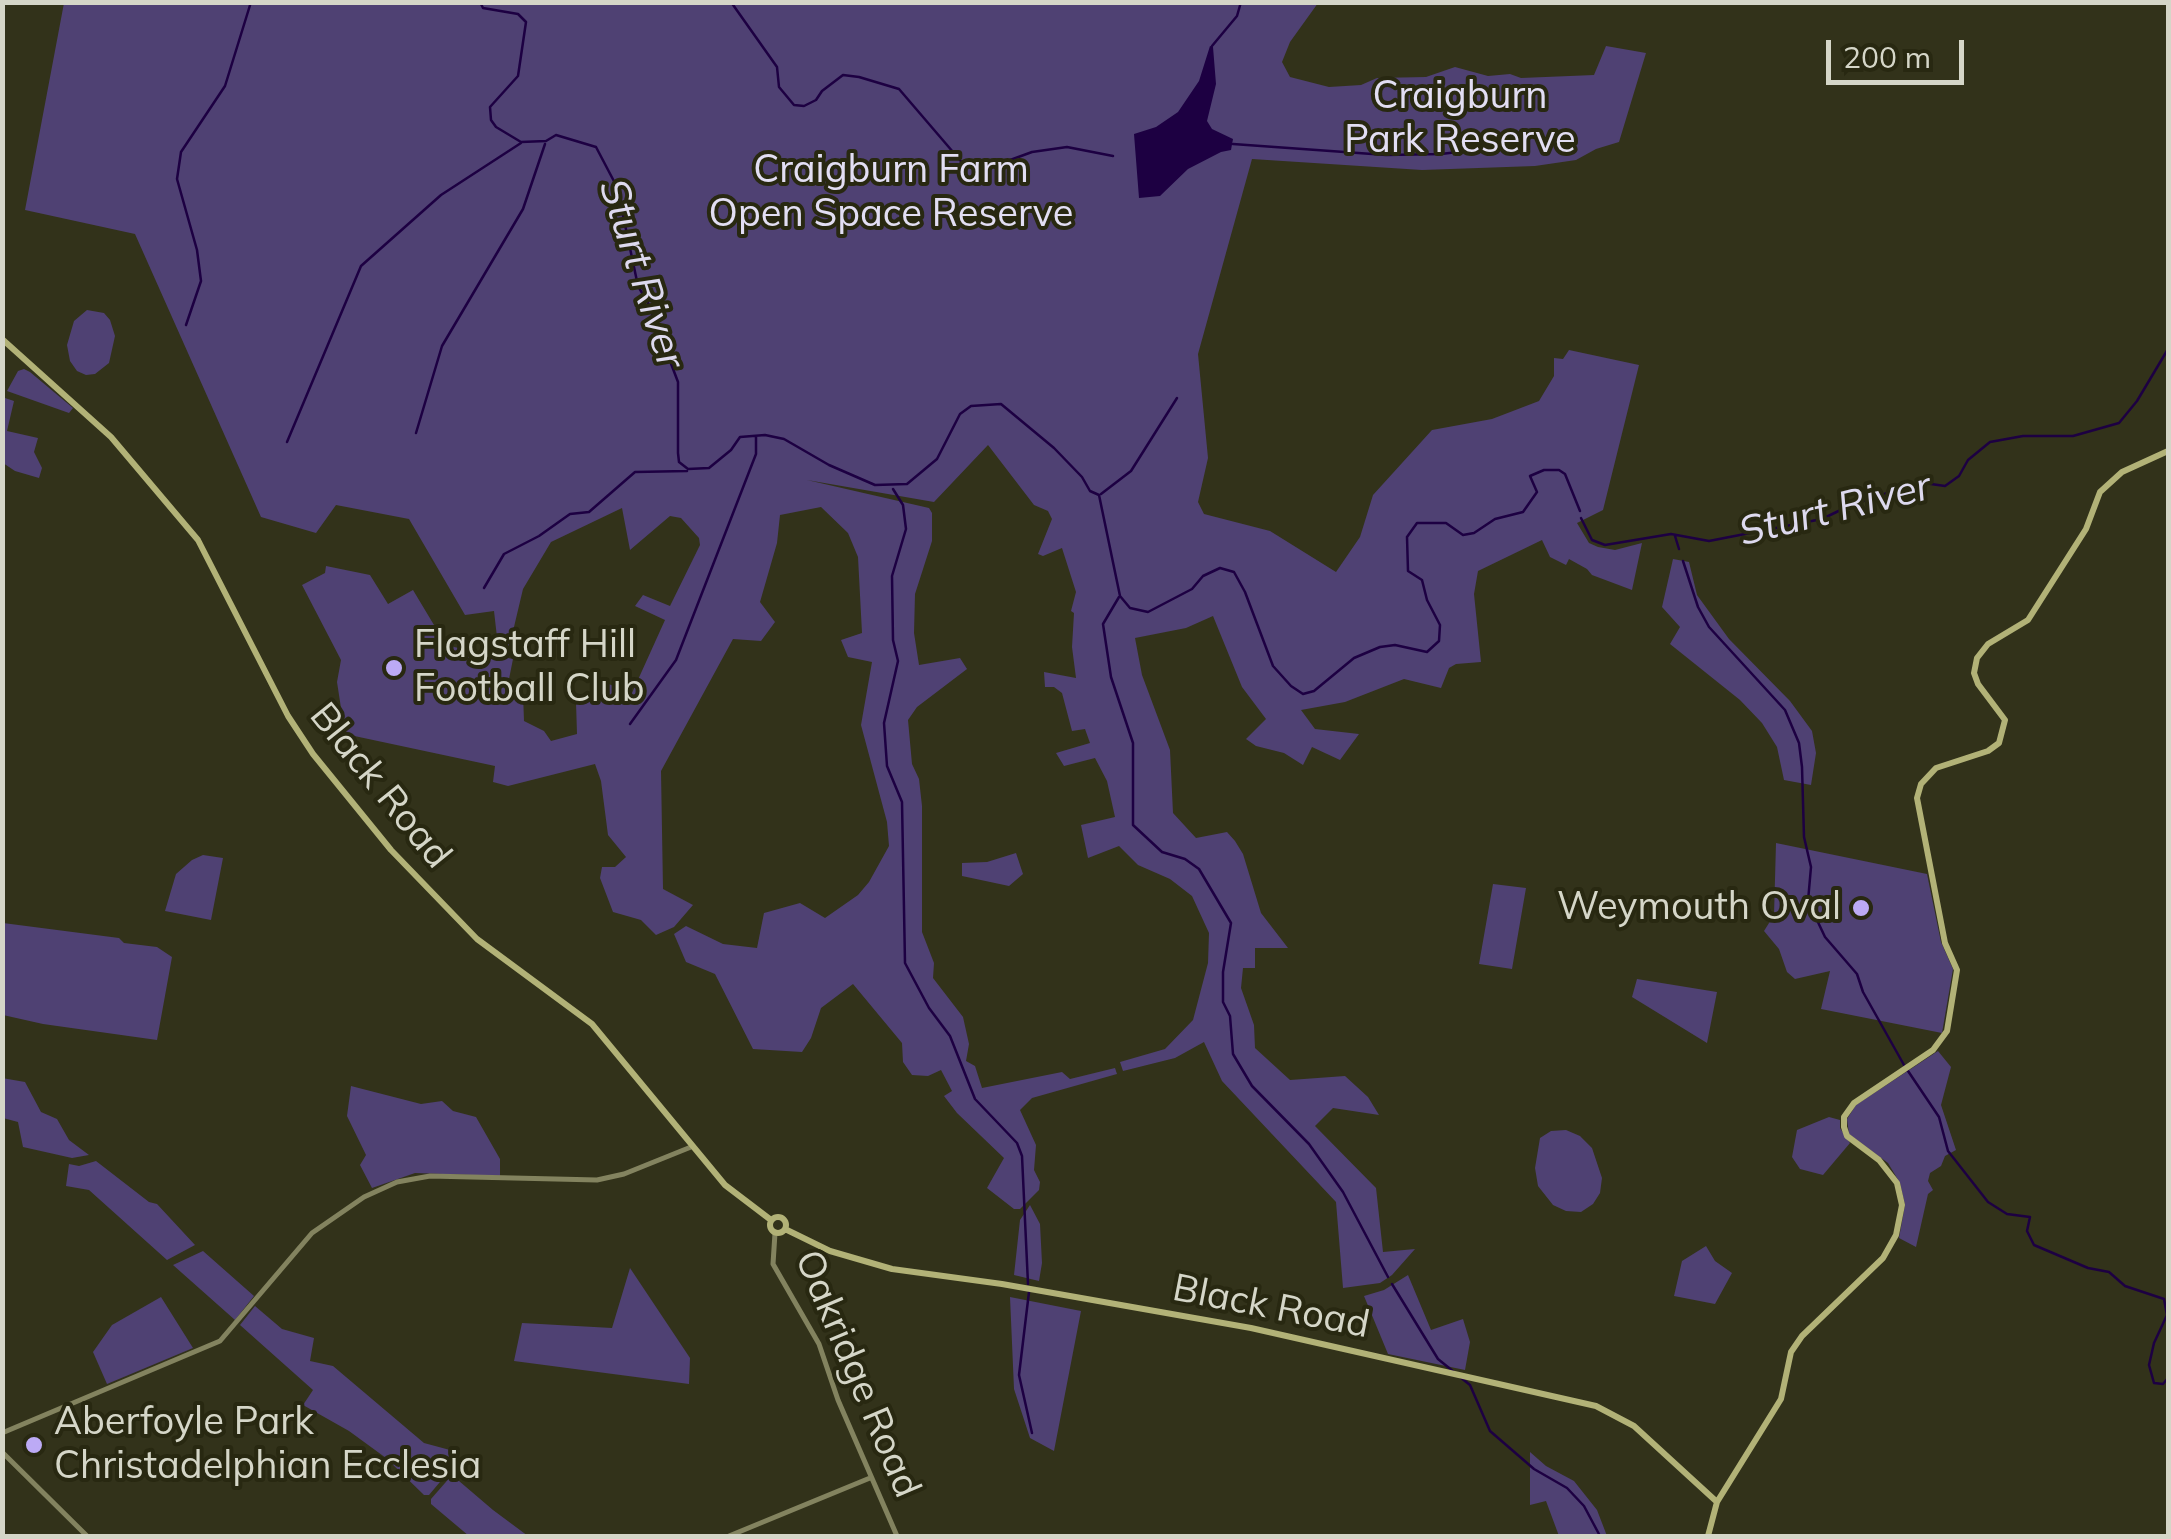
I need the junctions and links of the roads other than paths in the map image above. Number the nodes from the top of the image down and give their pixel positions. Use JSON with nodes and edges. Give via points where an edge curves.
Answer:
{"nodes":[{"id":1,"x":2,"y":339,"type":"edge"},
{"id":2,"x":2168,"y":452,"type":"edge"},
{"id":3,"x":691,"y":1147,"type":"junction"},
{"id":4,"x":771,"y":1220,"type":"junction"},
{"id":5,"x":785,"y":1229,"type":"junction"},
{"id":6,"x":775,"y":1233,"type":"junction"},
{"id":7,"x":2,"y":1433,"type":"edge"},
{"id":8,"x":2,"y":1452,"type":"edge"},
{"id":9,"x":870,"y":1478,"type":"junction"},
{"id":10,"x":1718,"y":1502,"type":"junction"},
{"id":11,"x":86,"y":1536,"type":"edge"},
{"id":12,"x":729,"y":1536,"type":"edge"},
{"id":13,"x":897,"y":1536,"type":"edge"},
{"id":14,"x":1708,"y":1536,"type":"edge"}],
"edges":[{"from":1,"to":3,"type":"main road","name":"Black Road","via":[[111,437],[190,529],[288,716],[391,850],[477,939],[592,1024]]},
{"from":2,"to":10,"type":"main road","via":[[2106,486],[2028,620],[1977,658],[1978,684],[2005,720],[1999,743],[1936,768],[1921,784],[1917,798],[1944,943],[1957,970],[1945,1037],[1844,1117],[1853,1142],[1897,1183],[1902,1205],[1896,1235],[1883,1258],[1791,1352],[1782,1399]]},
{"from":3,"to":4,"type":"main road","name":"Black Road","via":[[724,1184]]},
{"from":3,"to":7,"type":"street","via":[[597,1180],[430,1176],[397,1182],[312,1233],[220,1341]]},
{"from":4,"to":5,"type":"main road","via":[[784,1219]]},
{"from":4,"to":6,"type":"main road"},
{"from":5,"to":6,"type":"main road"},
{"from":5,"to":10,"type":"main road","name":"Black Road","via":[[892,1269],[1251,1328],[1596,1406],[1666,1452]]},
{"from":6,"to":9,"type":"street","name":"Oakridge Road","via":[[773,1264],[820,1344]]},
{"from":8,"to":11,"type":"street"},
{"from":9,"to":12,"type":"street"},
{"from":9,"to":13,"type":"street","name":"Oakridge Road"},
{"from":10,"to":14,"type":"main road"}]}
